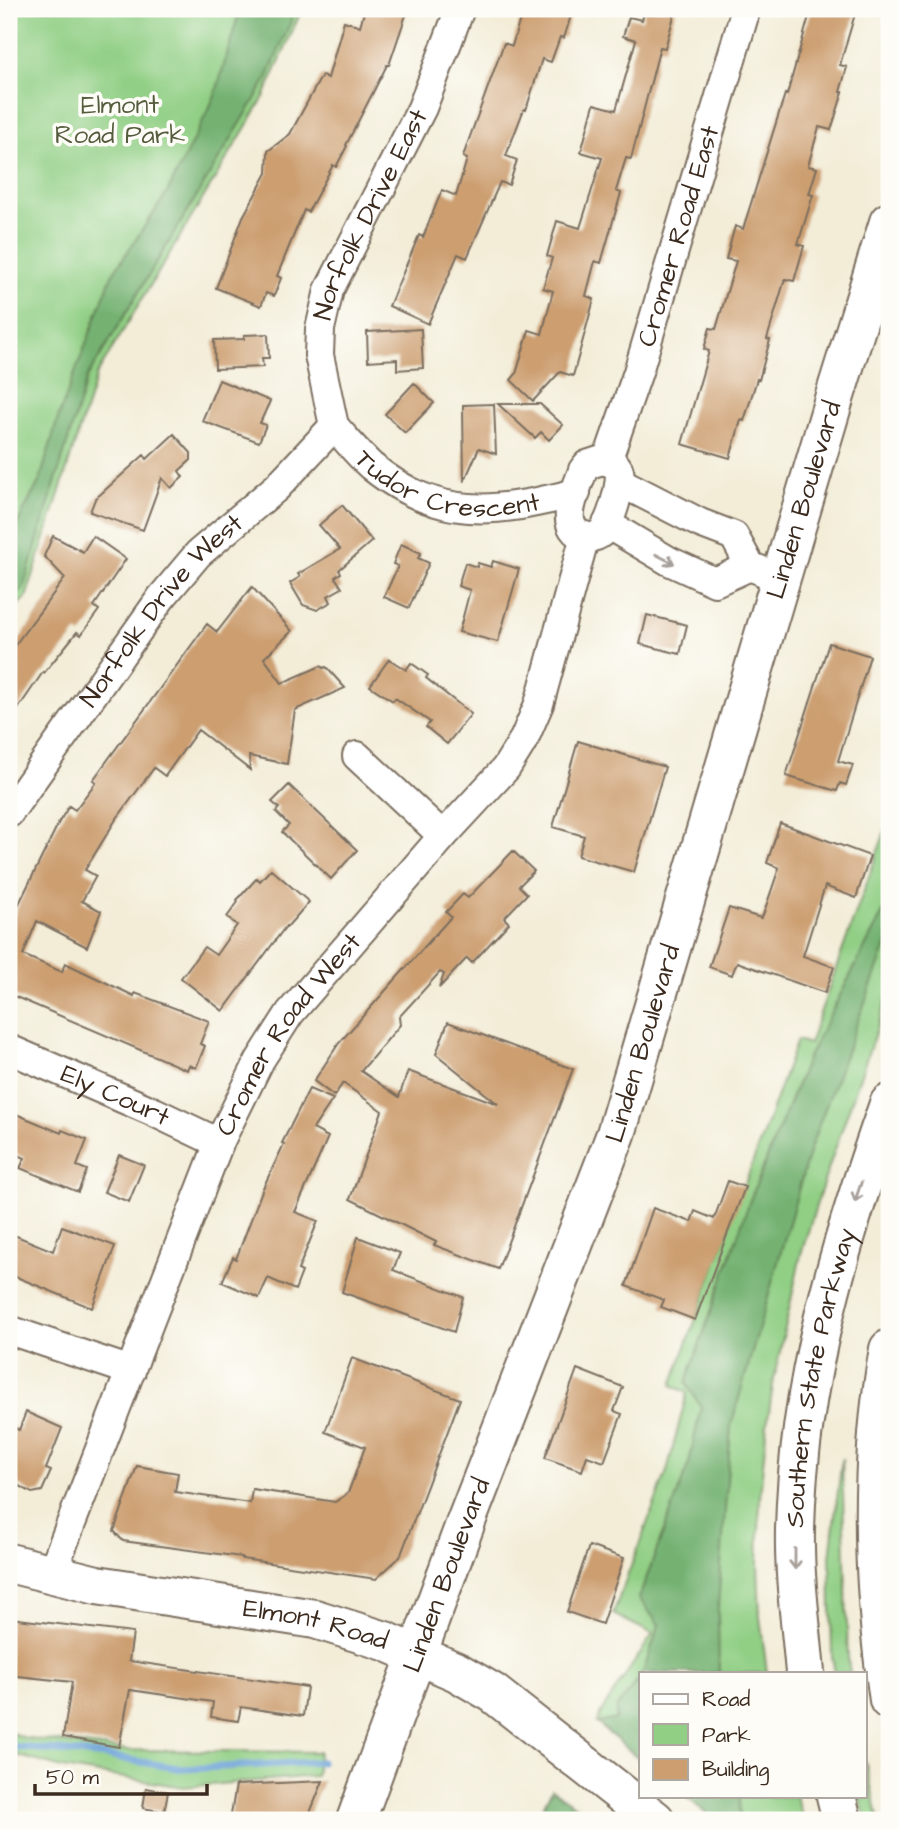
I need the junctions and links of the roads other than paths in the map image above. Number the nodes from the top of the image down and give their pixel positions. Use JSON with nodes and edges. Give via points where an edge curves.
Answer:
{"nodes":[{"id":1,"x":460,"y":9,"type":"edge"},
{"id":2,"x":746,"y":9,"type":"edge"},
{"id":3,"x":889,"y":199,"type":"edge"},
{"id":4,"x":884,"y":236,"type":"edge"},
{"id":5,"x":334,"y":426,"type":"junction"},
{"id":6,"x":614,"y":472,"type":"junction"},
{"id":7,"x":576,"y":493,"type":"junction"},
{"id":8,"x":596,"y":530,"type":"junction"},
{"id":9,"x":765,"y":572,"type":"junction"},
{"id":10,"x":357,"y":756,"type":"dead end"},
{"id":11,"x":9,"y":813,"type":"edge"},
{"id":12,"x":443,"y":836,"type":"junction"},
{"id":13,"x":9,"y":1049,"type":"edge"},
{"id":14,"x":889,"y":1104,"type":"edge"},
{"id":15,"x":219,"y":1143,"type":"junction"},
{"id":16,"x":9,"y":1330,"type":"edge"},
{"id":17,"x":889,"y":1349,"type":"edge"},
{"id":18,"x":131,"y":1371,"type":"junction"},
{"id":19,"x":9,"y":1563,"type":"edge"},
{"id":20,"x":51,"y":1575,"type":"junction"},
{"id":21,"x":416,"y":1654,"type":"junction"},
{"id":22,"x":805,"y":1669,"type":"edge"},
{"id":23,"x":889,"y":1700,"type":"edge"},
{"id":24,"x":813,"y":1798,"type":"edge"},
{"id":25,"x":836,"y":1798,"type":"edge"},
{"id":26,"x":356,"y":1820,"type":"edge"},
{"id":27,"x":655,"y":1820,"type":"edge"},
{"id":28,"x":818,"y":1820,"type":"edge"},
{"id":29,"x":842,"y":1820,"type":"edge"}],
"edges":[{"from":1,"to":5,"type":"street","name":"Norfolk Drive East","via":[[422,108],[329,290],[320,329],[320,355]]},
{"from":2,"to":6,"type":"street","name":"Cromer Road East","via":[[638,372]]},
{"from":3,"to":4,"type":"main road","name":"Linden Boulevard"},
{"from":4,"to":9,"type":"main road","name":"Linden Boulevard"},
{"from":5,"to":7,"type":"street","name":"Tudor Crescent","via":[[369,464],[400,487],[444,506],[479,510]]},
{"from":5,"to":11,"type":"street","name":"Norfolk Drive West","via":[[277,487],[198,554],[161,598]]},
{"from":6,"to":7,"type":"street","via":[[602,460],[587,465]]},
{"from":6,"to":8,"type":"street","name":"Cromer Road East"},
{"from":6,"to":9,"type":"street","via":[[700,523],[734,536]]},
{"from":7,"to":8,"type":"street","via":[[569,520],[572,528]]},
{"from":8,"to":9,"type":"street","one_way":true,"via":[[715,582]]},
{"from":8,"to":12,"type":"street","name":"Cromer Road West","via":[[524,739],[506,768]]},
{"from":9,"to":21,"type":"main road","name":"Linden Boulevard","via":[[616,1134]]},
{"from":10,"to":12,"type":"street"},
{"from":12,"to":15,"type":"street","name":"Cromer Road West","via":[[290,1013],[260,1060]]},
{"from":13,"to":15,"type":"street","name":"Ely Court"},
{"from":14,"to":22,"type":"main road","name":"Southern State Parkway","one_way":true,"via":[[842,1245],[806,1407],[795,1541]]},
{"from":15,"to":18,"type":"street","name":"Cromer Road West"},
{"from":16,"to":18,"type":"street"},
{"from":17,"to":23,"type":"main road","via":[[878,1430],[874,1512]]},
{"from":18,"to":20,"type":"street","name":"Cromer Road West"},
{"from":19,"to":20,"type":"main road","name":"Elmont Road"},
{"from":20,"to":21,"type":"main road","name":"Elmont Road","via":[[315,1619]]},
{"from":21,"to":26,"type":"main road","name":"Linden Boulevard"},
{"from":21,"to":27,"type":"main road","name":"Elmont Road","via":[[493,1693]]},
{"from":24,"to":28,"type":"main road"},
{"from":25,"to":29,"type":"main road"}]}
